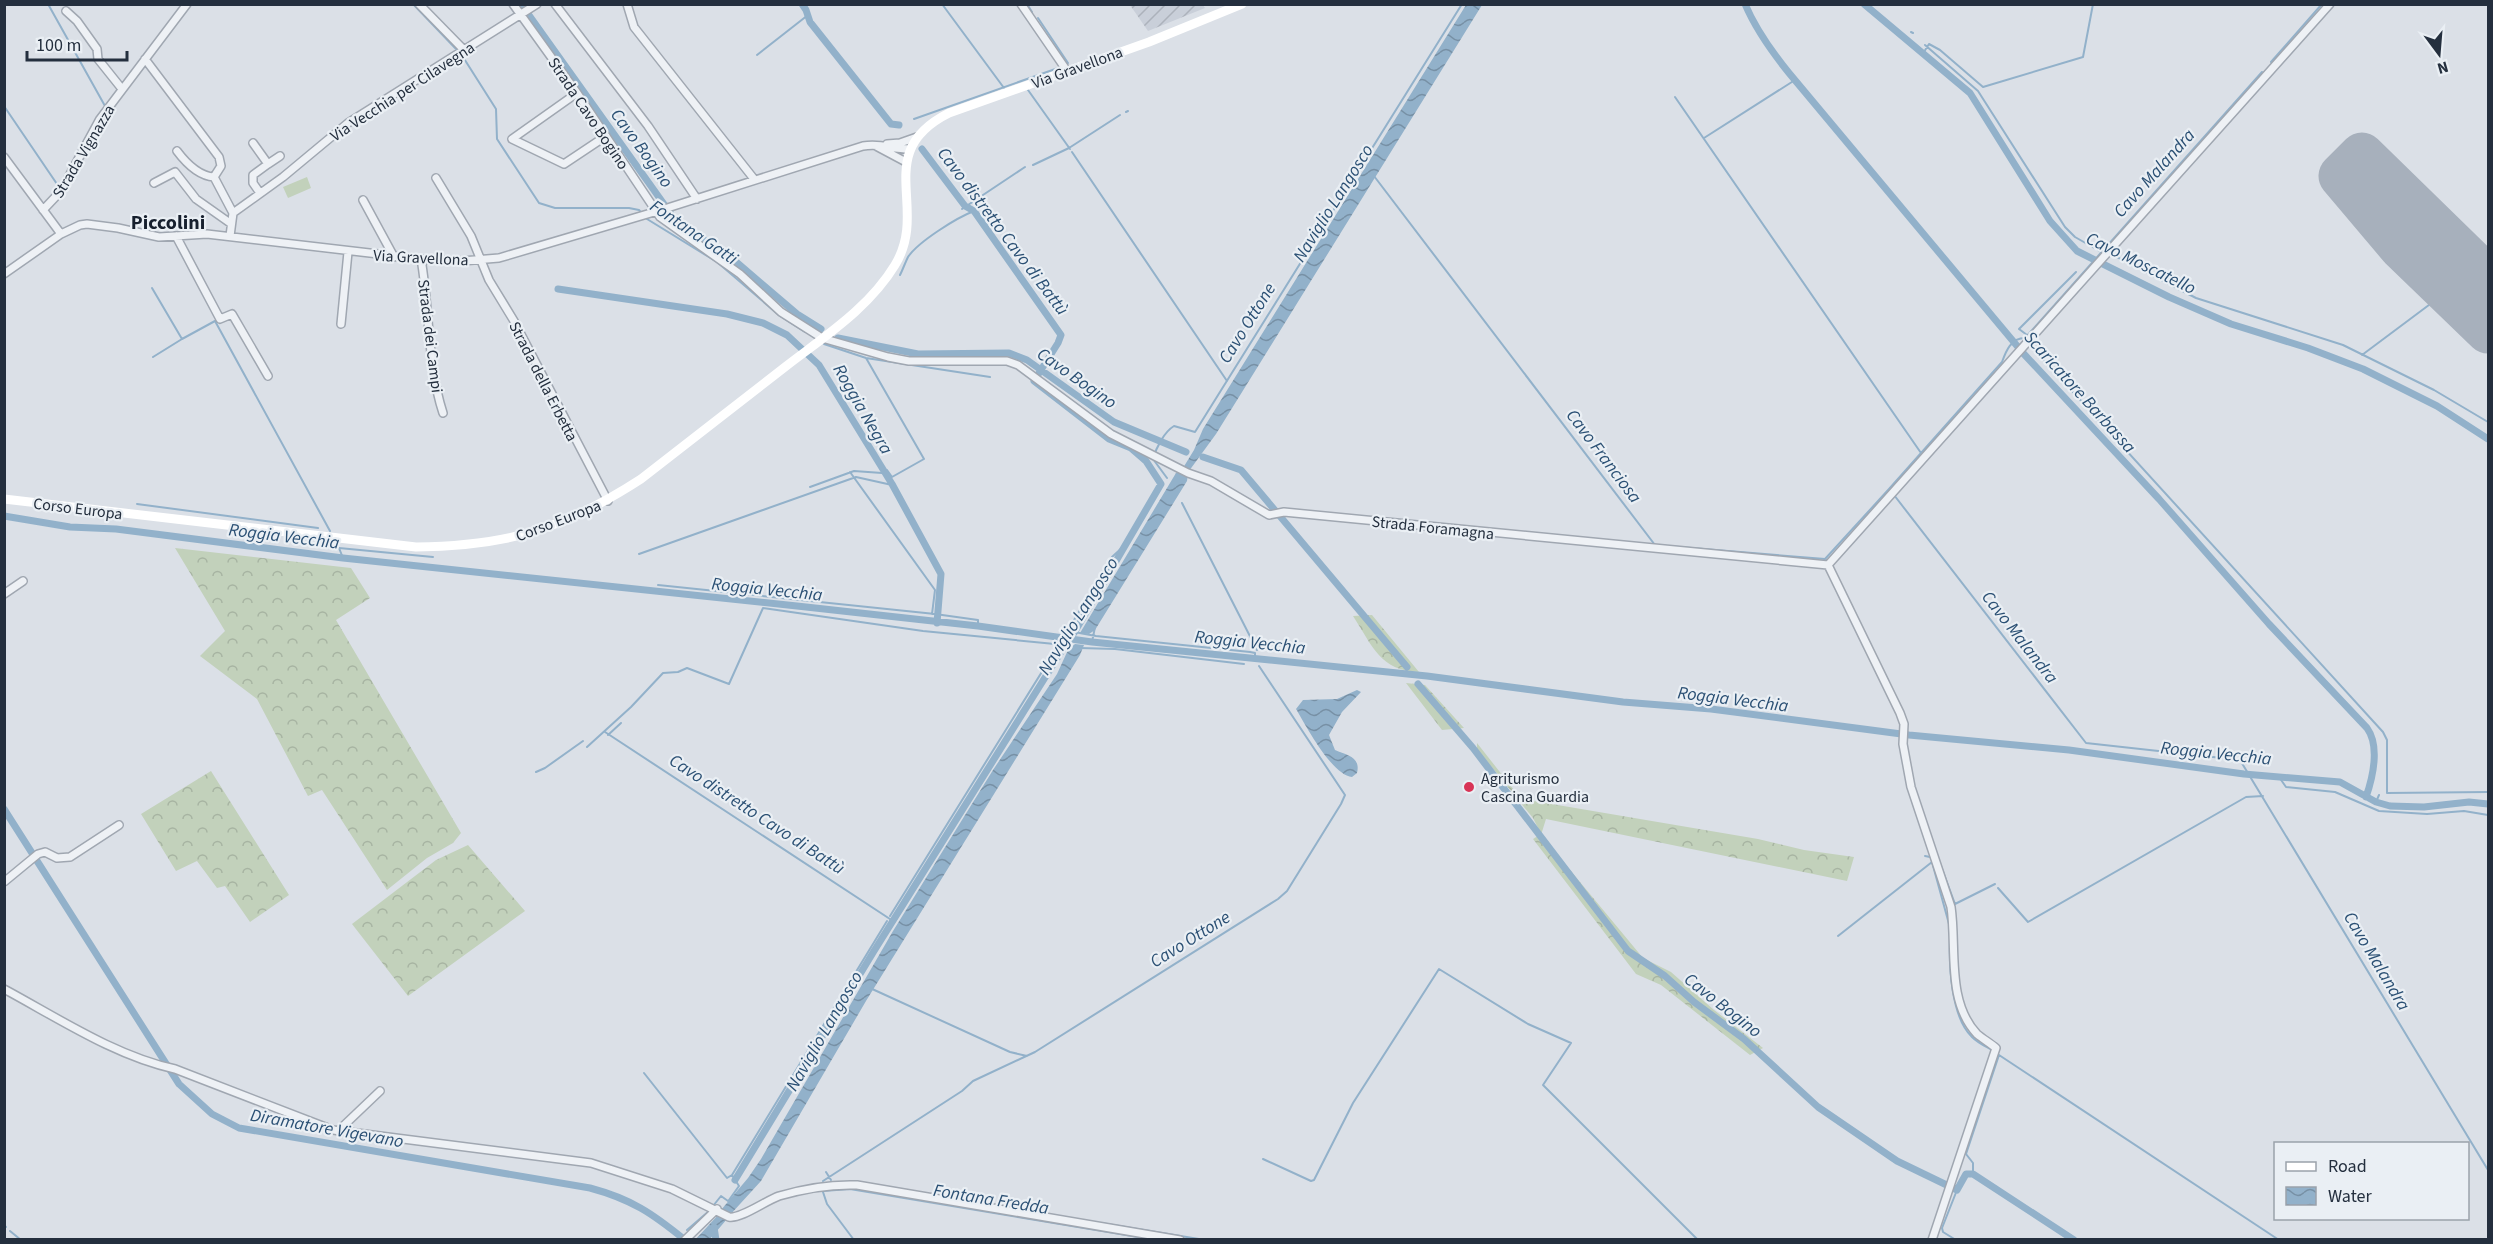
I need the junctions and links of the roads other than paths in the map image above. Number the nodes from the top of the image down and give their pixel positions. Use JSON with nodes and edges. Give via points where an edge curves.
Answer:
{"nodes":[{"id":1,"x":187,"y":4,"type":"edge"},
{"id":2,"x":418,"y":4,"type":"edge"},
{"id":3,"x":513,"y":4,"type":"edge"},
{"id":4,"x":555,"y":4,"type":"edge"},
{"id":5,"x":627,"y":4,"type":"edge"},
{"id":6,"x":1021,"y":4,"type":"edge"},
{"id":7,"x":1242,"y":4,"type":"edge"},
{"id":8,"x":2330,"y":4,"type":"edge"},
{"id":9,"x":534,"y":6,"type":"edge"},
{"id":10,"x":66,"y":11,"type":"dead end"},
{"id":11,"x":521,"y":14,"type":"junction"},
{"id":12,"x":464,"y":50,"type":"junction"},
{"id":13,"x":146,"y":59,"type":"junction"},
{"id":14,"x":1067,"y":71,"type":"junction"},
{"id":15,"x":122,"y":89,"type":"junction"},
{"id":16,"x":577,"y":93,"type":"junction"},
{"id":17,"x":606,"y":136,"type":"junction"},
{"id":18,"x":917,"y":137,"type":"junction"},
{"id":19,"x":253,"y":143,"type":"dead end"},
{"id":20,"x":874,"y":144,"type":"junction"},
{"id":21,"x":885,"y":144,"type":"junction"},
{"id":22,"x":909,"y":149,"type":"junction"},
{"id":23,"x":177,"y":151,"type":"dead end"},
{"id":24,"x":280,"y":156,"type":"dead end"},
{"id":25,"x":4,"y":158,"type":"edge"},
{"id":26,"x":268,"y":164,"type":"junction"},
{"id":27,"x":906,"y":166,"type":"junction"},
{"id":28,"x":214,"y":177,"type":"junction"},
{"id":29,"x":436,"y":178,"type":"dead end"},
{"id":30,"x":754,"y":179,"type":"junction"},
{"id":31,"x":154,"y":183,"type":"dead end"},
{"id":32,"x":260,"y":194,"type":"junction"},
{"id":33,"x":697,"y":199,"type":"junction"},
{"id":34,"x":363,"y":200,"type":"dead end"},
{"id":35,"x":44,"y":210,"type":"junction"},
{"id":36,"x":658,"y":211,"type":"junction"},
{"id":37,"x":232,"y":213,"type":"junction"},
{"id":38,"x":230,"y":223,"type":"junction"},
{"id":39,"x":60,"y":234,"type":"junction"},
{"id":40,"x":176,"y":236,"type":"junction"},
{"id":41,"x":230,"y":236,"type":"junction"},
{"id":42,"x":348,"y":252,"type":"junction"},
{"id":43,"x":394,"y":256,"type":"junction"},
{"id":44,"x":421,"y":259,"type":"junction"},
{"id":45,"x":482,"y":260,"type":"junction"},
{"id":46,"x":4,"y":274,"type":"edge"},
{"id":47,"x":341,"y":324,"type":"dead end"},
{"id":48,"x":822,"y":338,"type":"junction"},
{"id":49,"x":268,"y":376,"type":"dead end"},
{"id":50,"x":443,"y":413,"type":"dead end"},
{"id":51,"x":4,"y":499,"type":"edge"},
{"id":52,"x":608,"y":501,"type":"junction"},
{"id":53,"x":1828,"y":565,"type":"junction"},
{"id":54,"x":23,"y":581,"type":"dead end"},
{"id":55,"x":4,"y":594,"type":"edge"},
{"id":56,"x":119,"y":825,"type":"dead end"},
{"id":57,"x":4,"y":882,"type":"edge"},
{"id":58,"x":4,"y":989,"type":"edge"},
{"id":59,"x":380,"y":1091,"type":"dead end"},
{"id":60,"x":338,"y":1131,"type":"junction"},
{"id":61,"x":715,"y":1209,"type":"junction"},
{"id":62,"x":686,"y":1238,"type":"edge"},
{"id":63,"x":1180,"y":1239,"type":"edge"},
{"id":64,"x":1932,"y":1239,"type":"edge"}],
"edges":[{"from":1,"to":13,"type":"street","name":"Strada Vignazza"},
{"from":2,"to":12,"type":"street"},
{"from":3,"to":11,"type":"street","name":"Strada Cavo Bogino"},
{"from":4,"to":33,"type":"street","via":[[648,126]]},
{"from":5,"to":30,"type":"street","via":[[634,27]]},
{"from":6,"to":14,"type":"street"},
{"from":7,"to":14,"type":"main road","name":"Via Gravellona"},
{"from":8,"to":53,"type":"street"},
{"from":9,"to":11,"type":"street","name":"Via Vecchia per Cilavegna"},
{"from":10,"to":15,"type":"street","via":[[77,21],[97,49],[98,59]]},
{"from":11,"to":12,"type":"street","name":"Via Vecchia per Cilavegna"},
{"from":11,"to":16,"type":"street","name":"Strada Cavo Bogino"},
{"from":12,"to":32,"type":"street","name":"Via Vecchia per Cilavegna","via":[[348,123]]},
{"from":13,"to":15,"type":"street","name":"Strada Vignazza"},
{"from":13,"to":28,"type":"street","via":[[219,157],[221,166]]},
{"from":14,"to":18,"type":"main road","name":"Via Gravellona","via":[[949,113]]},
{"from":15,"to":35,"type":"street","name":"Strada Vignazza","via":[[100,119],[62,191]]},
{"from":16,"to":17,"type":"street","name":"Strada Cavo Bogino"},
{"from":16,"to":17,"type":"street","via":[[512,139],[564,164]]},
{"from":17,"to":36,"type":"street","name":"Strada Cavo Bogino"},
{"from":18,"to":21,"type":"street","name":"Via Gravellona"},
{"from":18,"to":22,"type":"main road","name":"Via Gravellona"},
{"from":19,"to":26,"type":"street"},
{"from":20,"to":21,"type":"street","name":"Via Gravellona"},
{"from":20,"to":27,"type":"street"},
{"from":20,"to":30,"type":"street","name":"Via Gravellona"},
{"from":21,"to":22,"type":"street","name":"Via Gravellona"},
{"from":22,"to":27,"type":"main road","name":"Via Gravellona"},
{"from":23,"to":28,"type":"street","via":[[196,171]]},
{"from":24,"to":26,"type":"street"},
{"from":25,"to":35,"type":"street","name":"Strada Vignazza"},
{"from":26,"to":32,"type":"street","via":[[253,175]]},
{"from":27,"to":48,"type":"main road","name":"Corso Europa","via":[[907,219],[898,261],[883,285]]},
{"from":28,"to":37,"type":"street"},
{"from":29,"to":45,"type":"street","name":"Strada della Erbetta"},
{"from":30,"to":33,"type":"street","name":"Via Gravellona"},
{"from":31,"to":38,"type":"street","via":[[176,172],[196,199]]},
{"from":32,"to":37,"type":"street","name":"Via Vecchia per Cilavegna"},
{"from":33,"to":36,"type":"street","name":"Via Gravellona"},
{"from":34,"to":43,"type":"street"},
{"from":35,"to":39,"type":"street","name":"Strada Vignazza"},
{"from":36,"to":45,"type":"street","name":"Via Gravellona","via":[[525,252]]},
{"from":36,"to":48,"type":"street","via":[[660,217],[740,274],[781,312]]},
{"from":37,"to":38,"type":"street"},
{"from":38,"to":41,"type":"street"},
{"from":39,"to":40,"type":"street","name":"Via Gravellona","via":[[80,225],[96,224],[159,237]]},
{"from":39,"to":46,"type":"street","name":"Via Gravellona"},
{"from":40,"to":41,"type":"street","name":"Via Gravellona"},
{"from":40,"to":49,"type":"street","via":[[220,319],[232,314]]},
{"from":41,"to":42,"type":"street","name":"Via Gravellona"},
{"from":42,"to":43,"type":"street","name":"Via Gravellona"},
{"from":42,"to":47,"type":"street"},
{"from":43,"to":44,"type":"street","name":"Via Gravellona"},
{"from":44,"to":45,"type":"street","name":"Via Gravellona"},
{"from":44,"to":50,"type":"street","name":"Strada dei Campi","via":[[434,379]]},
{"from":45,"to":52,"type":"street","name":"Strada della Erbetta","via":[[489,280]]},
{"from":48,"to":52,"type":"main road","name":"Corso Europa"},
{"from":48,"to":53,"type":"street","name":"Strada Foramagna","via":[[909,361],[1018,365],[1111,434],[1211,481],[1269,515],[1284,512]]},
{"from":51,"to":52,"type":"main road","name":"Corso Europa","via":[[416,547],[462,547],[504,541],[576,517]]},
{"from":53,"to":64,"type":"street","via":[[1900,713],[1911,787],[1951,907],[1955,979],[1961,1002],[1976,1033],[1996,1048]]},
{"from":54,"to":55,"type":"street"},
{"from":56,"to":57,"type":"street","via":[[70,857],[38,854]]},
{"from":58,"to":60,"type":"street","via":[[151,1063]]},
{"from":59,"to":60,"type":"street"},
{"from":60,"to":61,"type":"street","via":[[591,1163],[672,1189]]},
{"from":61,"to":62,"type":"street"},
{"from":61,"to":63,"type":"street","via":[[729,1217],[739,1216],[778,1197],[831,1184],[857,1185]]}]}
